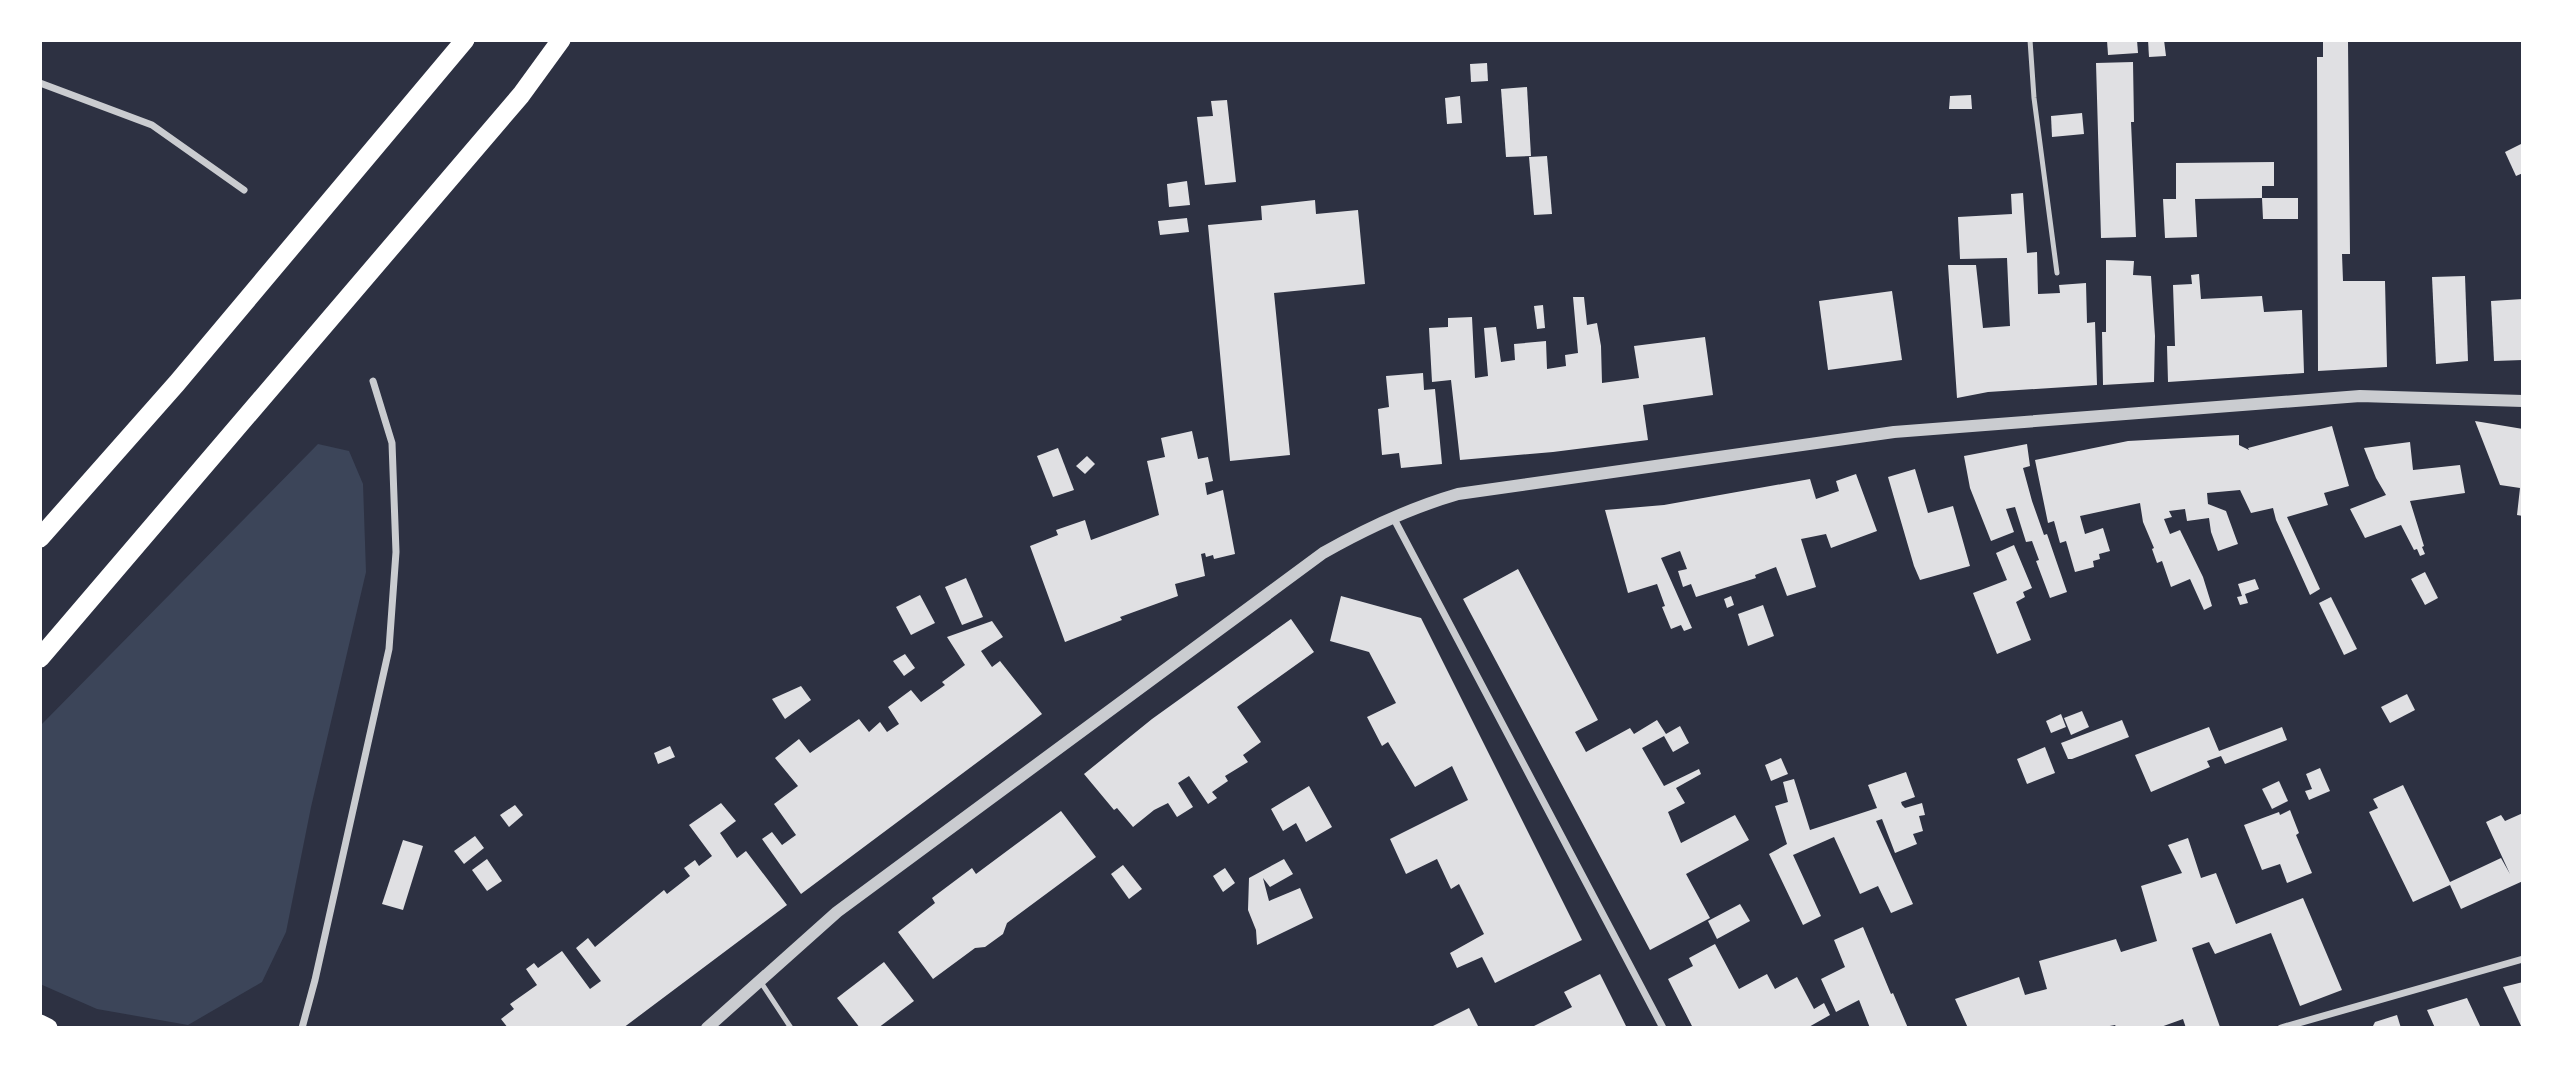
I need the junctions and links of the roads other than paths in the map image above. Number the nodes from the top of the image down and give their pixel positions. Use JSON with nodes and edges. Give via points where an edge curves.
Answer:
{"nodes":[{"id":1,"x":465,"y":40,"type":"edge"},
{"id":2,"x":561,"y":40,"type":"edge"},
{"id":3,"x":2030,"y":40,"type":"edge"},
{"id":4,"x":40,"y":83,"type":"edge"},
{"id":5,"x":244,"y":190,"type":"dead end"},
{"id":6,"x":2057,"y":273,"type":"dead end"},
{"id":7,"x":373,"y":381,"type":"dead end"},
{"id":8,"x":2523,"y":401,"type":"edge"},
{"id":9,"x":1393,"y":517,"type":"junction"},
{"id":10,"x":40,"y":538,"type":"edge"},
{"id":11,"x":73,"y":620,"type":"junction"},
{"id":12,"x":40,"y":658,"type":"edge"},
{"id":13,"x":40,"y":677,"type":"edge"},
{"id":14,"x":2523,"y":959,"type":"edge"},
{"id":15,"x":759,"y":980,"type":"junction"},
{"id":16,"x":40,"y":1024,"type":"edge"},
{"id":17,"x":48,"y":1028,"type":"edge"},
{"id":18,"x":302,"y":1028,"type":"edge"},
{"id":19,"x":707,"y":1028,"type":"edge"},
{"id":20,"x":791,"y":1028,"type":"edge"},
{"id":21,"x":1663,"y":1028,"type":"edge"},
{"id":22,"x":2281,"y":1028,"type":"edge"}],
"edges":[{"from":1,"to":10,"type":"highway","via":[[177,383]]},
{"from":2,"to":11,"type":"highway","via":[[521,95]]},
{"from":3,"to":6,"type":"lane"},
{"from":4,"to":5,"type":"street","via":[[152,125]]},
{"from":7,"to":18,"type":"street","via":[[392,443],[396,552],[388,649]]},
{"from":8,"to":9,"type":"street","via":[[2360,396],[1894,432],[1458,494]]},
{"from":9,"to":15,"type":"street","via":[[1312,561],[837,912]]},
{"from":9,"to":21,"type":"street"},
{"from":11,"to":12,"type":"highway"},
{"from":11,"to":13,"type":"highway"},
{"from":14,"to":22,"type":"street"},
{"from":15,"to":19,"type":"street"},
{"from":15,"to":20,"type":"lane"},
{"from":16,"to":17,"type":"highway"}]}
